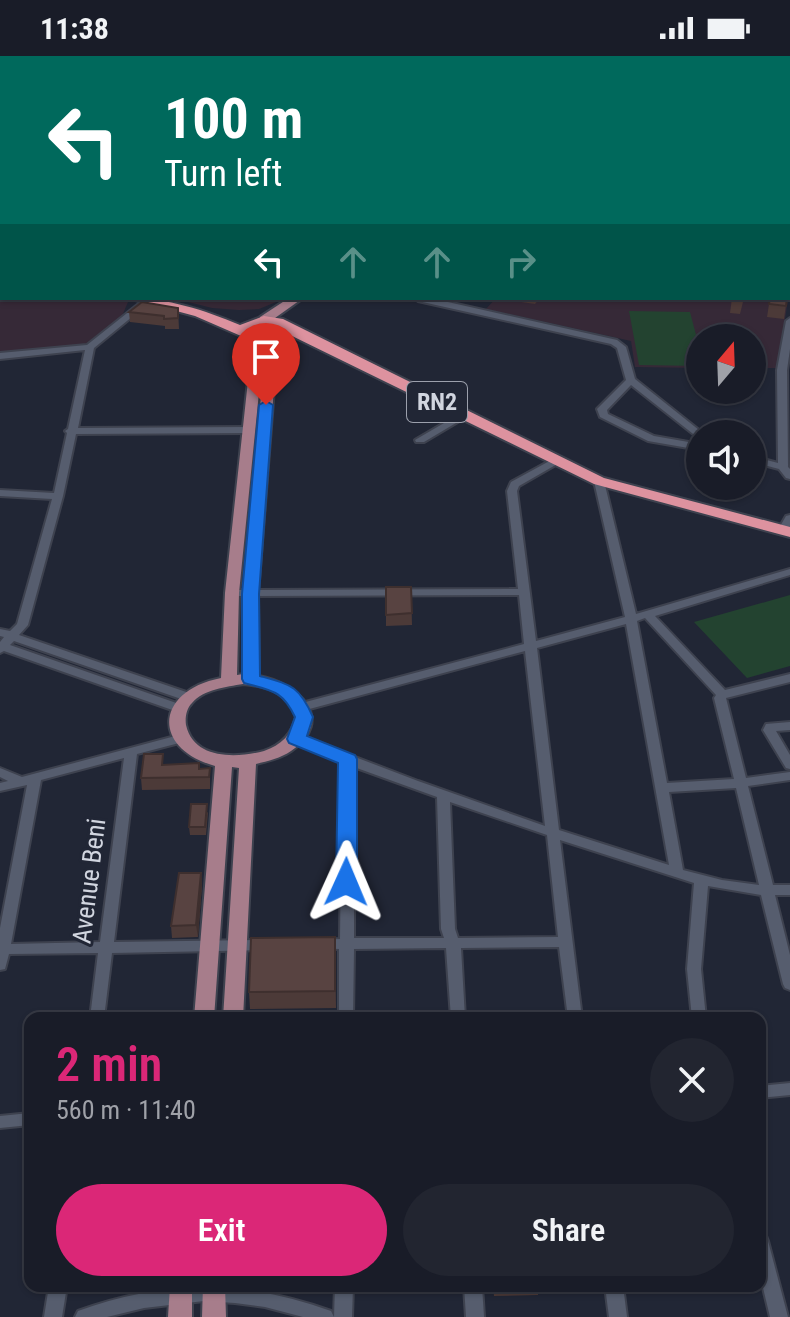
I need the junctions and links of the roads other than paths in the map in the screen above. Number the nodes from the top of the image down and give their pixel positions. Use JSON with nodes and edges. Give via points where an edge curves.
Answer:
{"nodes":[{"id":1,"x":140,"y":300,"type":"edge"},
{"id":2,"x":145,"y":300,"type":"edge"},
{"id":3,"x":294,"y":300,"type":"edge"},
{"id":4,"x":306,"y":300,"type":"edge"},
{"id":5,"x":427,"y":300,"type":"edge"},
{"id":6,"x":199,"y":313,"type":"junction"},
{"id":7,"x":262,"y":320,"type":"junction"},
{"id":8,"x":790,"y":321,"type":"edge"},
{"id":9,"x":277,"y":331,"type":"junction"},
{"id":10,"x":246,"y":333,"type":"junction"},
{"id":11,"x":90,"y":347,"type":"junction"},
{"id":12,"x":0,"y":356,"type":"edge"},
{"id":13,"x":631,"y":380,"type":"junction"},
{"id":14,"x":463,"y":415,"type":"junction"},
{"id":15,"x":686,"y":424,"type":"edge"},
{"id":16,"x":250,"y":430,"type":"junction"},
{"id":17,"x":70,"y":431,"type":"junction"},
{"id":18,"x":420,"y":440,"type":"dead end"},
{"id":19,"x":686,"y":445,"type":"edge"},
{"id":20,"x":555,"y":461,"type":"junction"},
{"id":21,"x":766,"y":464,"type":"edge"},
{"id":22,"x":786,"y":472,"type":"edge"},
{"id":23,"x":599,"y":481,"type":"junction"},
{"id":24,"x":0,"y":493,"type":"edge"},
{"id":25,"x":58,"y":496,"type":"junction"},
{"id":26,"x":788,"y":527,"type":"edge"},
{"id":27,"x":790,"y":572,"type":"edge"},
{"id":28,"x":522,"y":592,"type":"junction"},
{"id":29,"x":232,"y":593,"type":"junction"},
{"id":30,"x":251,"y":594,"type":"junction"},
{"id":31,"x":648,"y":615,"type":"junction"},
{"id":32,"x":631,"y":619,"type":"junction"},
{"id":33,"x":0,"y":632,"type":"edge"},
{"id":34,"x":14,"y":637,"type":"junction"},
{"id":35,"x":529,"y":646,"type":"junction"},
{"id":36,"x":1,"y":647,"type":"edge"},
{"id":37,"x":790,"y":678,"type":"edge"},
{"id":38,"x":251,"y":679,"type":"junction"},
{"id":39,"x":229,"y":680,"type":"junction"},
{"id":40,"x":722,"y":694,"type":"junction"},
{"id":41,"x":183,"y":703,"type":"junction"},
{"id":42,"x":302,"y":707,"type":"junction"},
{"id":43,"x":790,"y":726,"type":"edge"},
{"id":44,"x":179,"y":739,"type":"junction"},
{"id":45,"x":296,"y":739,"type":"junction"},
{"id":46,"x":131,"y":751,"type":"junction"},
{"id":47,"x":348,"y":759,"type":"junction"},
{"id":48,"x":248,"y":761,"type":"junction"},
{"id":49,"x":224,"y":762,"type":"junction"},
{"id":50,"x":790,"y":765,"type":"edge"},
{"id":51,"x":0,"y":772,"type":"edge"},
{"id":52,"x":790,"y":776,"type":"edge"},
{"id":53,"x":29,"y":780,"type":"junction"},
{"id":54,"x":741,"y":783,"type":"junction"},
{"id":55,"x":0,"y":787,"type":"edge"},
{"id":56,"x":662,"y":788,"type":"junction"},
{"id":57,"x":443,"y":795,"type":"junction"},
{"id":58,"x":552,"y":833,"type":"junction"},
{"id":59,"x":677,"y":872,"type":"junction"},
{"id":60,"x":701,"y":882,"type":"junction"},
{"id":61,"x":790,"y":890,"type":"edge"},
{"id":62,"x":767,"y":892,"type":"junction"},
{"id":63,"x":453,"y":942,"type":"junction"},
{"id":64,"x":564,"y":942,"type":"junction"},
{"id":65,"x":345,"y":943,"type":"junction"},
{"id":66,"x":237,"y":945,"type":"junction"},
{"id":67,"x":212,"y":946,"type":"junction"},
{"id":68,"x":107,"y":949,"type":"junction"},
{"id":69,"x":1,"y":955,"type":"edge"},
{"id":70,"x":790,"y":984,"type":"edge"},
{"id":71,"x":98,"y":1012,"type":"edge"},
{"id":72,"x":205,"y":1012,"type":"edge"},
{"id":73,"x":233,"y":1012,"type":"edge"},
{"id":74,"x":346,"y":1012,"type":"edge"},
{"id":75,"x":458,"y":1012,"type":"edge"},
{"id":76,"x":574,"y":1012,"type":"edge"},
{"id":77,"x":698,"y":1012,"type":"edge"},
{"id":78,"x":790,"y":1089,"type":"edge"},
{"id":79,"x":766,"y":1091,"type":"edge"},
{"id":80,"x":24,"y":1120,"type":"edge"},
{"id":81,"x":0,"y":1122,"type":"edge"},
{"id":82,"x":766,"y":1265,"type":"edge"},
{"id":83,"x":57,"y":1292,"type":"edge"},
{"id":84,"x":171,"y":1292,"type":"edge"},
{"id":85,"x":180,"y":1292,"type":"edge"},
{"id":86,"x":214,"y":1292,"type":"edge"},
{"id":87,"x":230,"y":1292,"type":"edge"},
{"id":88,"x":344,"y":1292,"type":"edge"},
{"id":89,"x":473,"y":1292,"type":"edge"},
{"id":90,"x":615,"y":1292,"type":"edge"},
{"id":91,"x":53,"y":1317,"type":"edge"},
{"id":92,"x":84,"y":1317,"type":"edge"},
{"id":93,"x":180,"y":1317,"type":"edge"},
{"id":94,"x":214,"y":1317,"type":"edge"},
{"id":95,"x":325,"y":1317,"type":"edge"},
{"id":96,"x":343,"y":1317,"type":"edge"},
{"id":97,"x":475,"y":1317,"type":"edge"},
{"id":98,"x":618,"y":1317,"type":"edge"},
{"id":99,"x":779,"y":1317,"type":"edge"}],
"edges":[{"from":1,"to":11,"type":"street"},
{"from":2,"to":6,"type":"highway","number":"RN2"},
{"from":3,"to":7,"type":"main road"},
{"from":4,"to":9,"type":"main road"},
{"from":5,"to":13,"type":"street","via":[[614,342],[621,347]]},
{"from":6,"to":7,"type":"highway","number":"RN2"},
{"from":6,"to":10,"type":"highway","number":"RN2"},
{"from":7,"to":9,"type":"highway","number":"RN2"},
{"from":7,"to":10,"type":"highway","via":[[246,325]]},
{"from":8,"to":22,"type":"street","via":[[782,370]]},
{"from":9,"to":10,"type":"highway","number":"RN2"},
{"from":9,"to":14,"type":"highway","number":"RN2","via":[[318,345]]},
{"from":9,"to":30,"type":"main road"},
{"from":10,"to":16,"type":"main road","via":[[256,362]]},
{"from":11,"to":12,"type":"street"},
{"from":11,"to":17,"type":"street"},
{"from":13,"to":15,"type":"street"},
{"from":13,"to":19,"type":"street","via":[[602,409],[603,415],[651,439]]},
{"from":14,"to":18,"type":"street"},
{"from":14,"to":20,"type":"highway","number":"RN2"},
{"from":16,"to":17,"type":"street"},
{"from":16,"to":29,"type":"main road"},
{"from":17,"to":25,"type":"street"},
{"from":20,"to":23,"type":"highway","number":"RN2"},
{"from":20,"to":28,"type":"street","via":[[512,488]]},
{"from":21,"to":22,"type":"street"},
{"from":23,"to":26,"type":"highway","number":"RN2"},
{"from":23,"to":32,"type":"street"},
{"from":24,"to":25,"type":"street"},
{"from":25,"to":34,"type":"street","via":[[22,625]]},
{"from":27,"to":31,"type":"street"},
{"from":28,"to":30,"type":"street"},
{"from":28,"to":35,"type":"street"},
{"from":29,"to":30,"type":"street"},
{"from":29,"to":39,"type":"main road"},
{"from":30,"to":38,"type":"main road"},
{"from":31,"to":32,"type":"street"},
{"from":31,"to":40,"type":"street"},
{"from":32,"to":35,"type":"street"},
{"from":32,"to":56,"type":"street"},
{"from":33,"to":34,"type":"street"},
{"from":34,"to":36,"type":"street"},
{"from":34,"to":41,"type":"street"},
{"from":35,"to":42,"type":"street"},
{"from":35,"to":58,"type":"street"},
{"from":36,"to":41,"type":"street"},
{"from":37,"to":40,"type":"street"},
{"from":38,"to":39,"type":"main road"},
{"from":38,"to":42,"type":"main road","via":[[283,688]]},
{"from":39,"to":41,"type":"main road","via":[[200,689]]},
{"from":40,"to":54,"type":"street"},
{"from":41,"to":44,"type":"main road","via":[[175,729]]},
{"from":42,"to":45,"type":"main road"},
{"from":43,"to":50,"type":"street","via":[[769,728]]},
{"from":44,"to":46,"type":"street"},
{"from":44,"to":49,"type":"main road","via":[[190,750]]},
{"from":45,"to":47,"type":"street"},
{"from":45,"to":48,"type":"main road"},
{"from":46,"to":53,"type":"street"},
{"from":46,"to":68,"type":"street","name":"Avenue Beni"},
{"from":47,"to":57,"type":"street"},
{"from":47,"to":65,"type":"street"},
{"from":48,"to":49,"type":"main road"},
{"from":48,"to":66,"type":"main road"},
{"from":49,"to":67,"type":"main road"},
{"from":51,"to":53,"type":"street"},
{"from":52,"to":54,"type":"street"},
{"from":53,"to":55,"type":"street"},
{"from":53,"to":69,"type":"street"},
{"from":54,"to":56,"type":"street"},
{"from":54,"to":62,"type":"street"},
{"from":56,"to":59,"type":"street"},
{"from":57,"to":58,"type":"street"},
{"from":57,"to":63,"type":"street","via":[[448,929]]},
{"from":58,"to":59,"type":"street"},
{"from":58,"to":64,"type":"street"},
{"from":59,"to":60,"type":"street"},
{"from":60,"to":62,"type":"street"},
{"from":60,"to":77,"type":"street","via":[[694,978]]},
{"from":61,"to":62,"type":"street"},
{"from":62,"to":70,"type":"street"},
{"from":63,"to":64,"type":"street"},
{"from":63,"to":65,"type":"street"},
{"from":63,"to":75,"type":"street"},
{"from":64,"to":76,"type":"street"},
{"from":65,"to":66,"type":"street"},
{"from":65,"to":74,"type":"street"},
{"from":66,"to":67,"type":"street"},
{"from":66,"to":73,"type":"main road"},
{"from":67,"to":68,"type":"street"},
{"from":67,"to":72,"type":"main road"},
{"from":68,"to":69,"type":"street"},
{"from":68,"to":71,"type":"street","name":"Avenue Beni"},
{"from":78,"to":79,"type":"street"},
{"from":80,"to":81,"type":"street"},
{"from":82,"to":99,"type":"street"},
{"from":83,"to":91,"type":"street"},
{"from":84,"to":92,"type":"street"},
{"from":85,"to":93,"type":"main road"},
{"from":86,"to":94,"type":"main road"},
{"from":87,"to":95,"type":"street"},
{"from":88,"to":96,"type":"street"},
{"from":89,"to":97,"type":"street"},
{"from":90,"to":98,"type":"street"}]}
